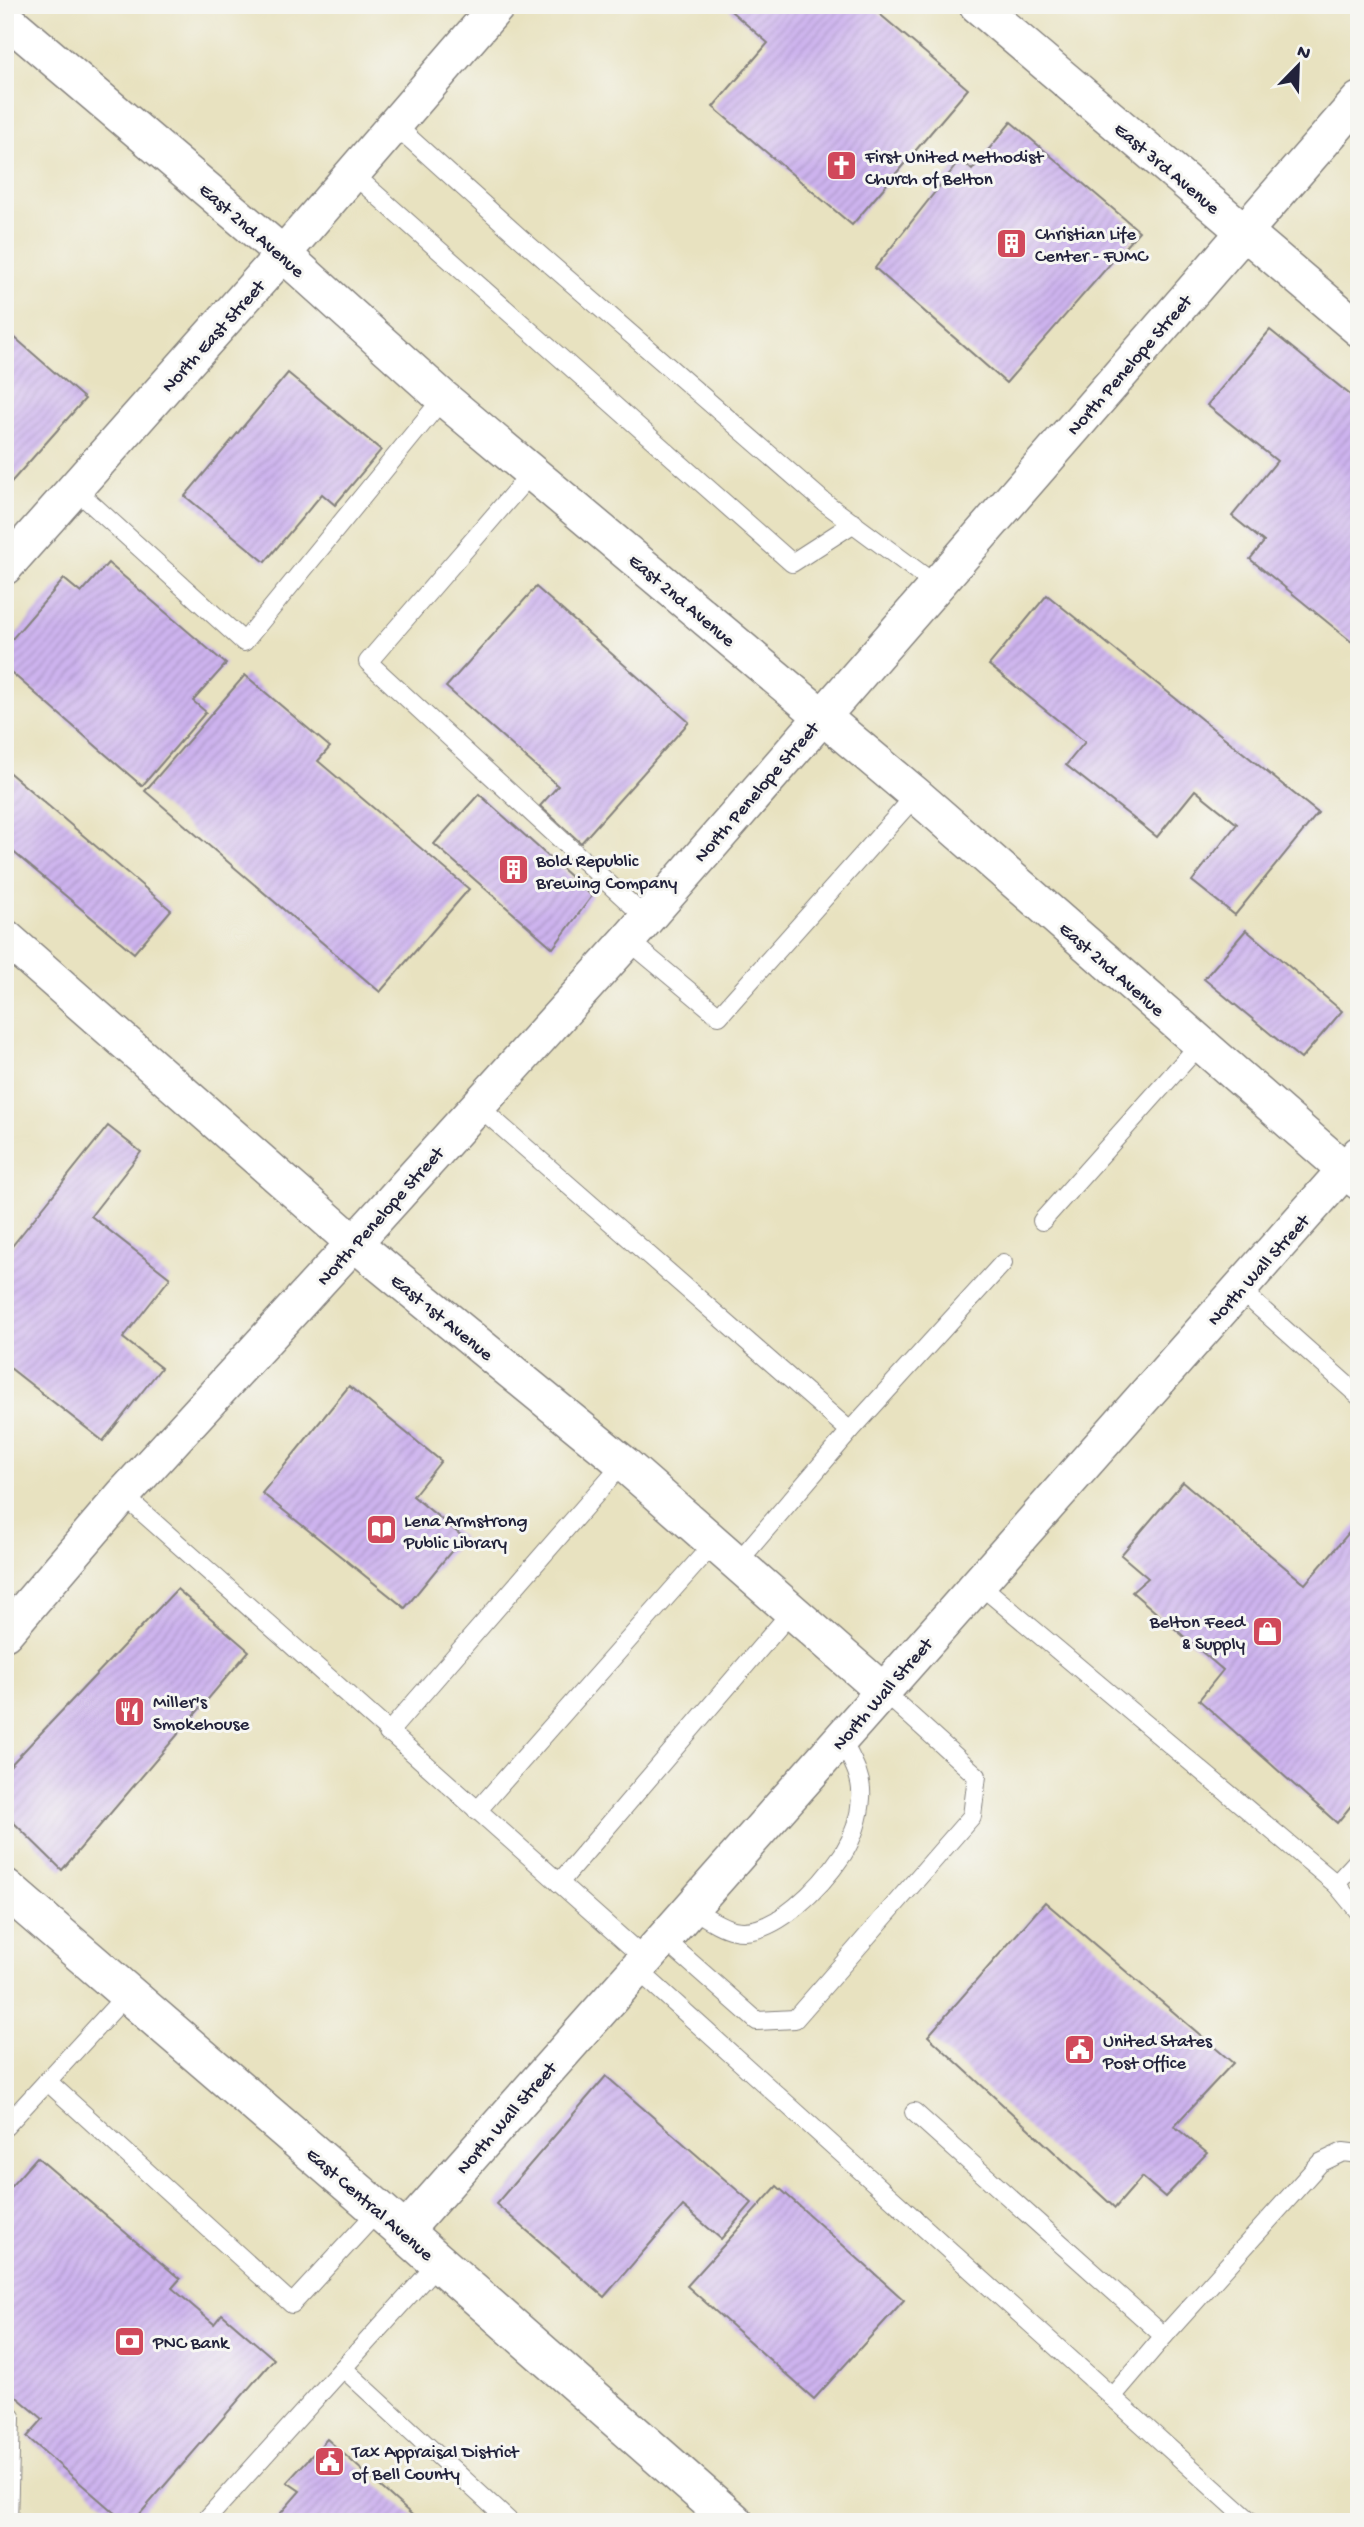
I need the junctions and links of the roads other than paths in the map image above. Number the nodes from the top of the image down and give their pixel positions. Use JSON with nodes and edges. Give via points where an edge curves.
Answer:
{"nodes":[{"id":1,"x":498,"y":5,"type":"edge"},
{"id":2,"x":977,"y":5,"type":"edge"},
{"id":3,"x":5,"y":18,"type":"edge"},
{"id":4,"x":1359,"y":100,"type":"edge"},
{"id":5,"x":395,"y":125,"type":"junction"},
{"id":6,"x":353,"y":174,"type":"junction"},
{"id":7,"x":1244,"y":232,"type":"junction"},
{"id":8,"x":284,"y":254,"type":"junction"},
{"id":9,"x":1359,"y":329,"type":"edge"},
{"id":10,"x":443,"y":398,"type":"junction"},
{"id":11,"x":532,"y":472,"type":"junction"},
{"id":12,"x":75,"y":489,"type":"junction"},
{"id":13,"x":854,"y":523,"type":"junction"},
{"id":14,"x":5,"y":567,"type":"edge"},
{"id":15,"x":936,"y":585,"type":"junction"},
{"id":16,"x":821,"y":715,"type":"junction"},
{"id":17,"x":916,"y":795,"type":"junction"},
{"id":18,"x":637,"y":929,"type":"junction"},
{"id":19,"x":5,"y":937,"type":"edge"},
{"id":20,"x":1200,"y":1044,"type":"junction"},
{"id":21,"x":478,"y":1106,"type":"junction"},
{"id":22,"x":1354,"y":1169,"type":"edge"},
{"id":23,"x":1042,"y":1221,"type":"dead end"},
{"id":24,"x":354,"y":1243,"type":"junction"},
{"id":25,"x":1003,"y":1263,"type":"dead end"},
{"id":26,"x":1239,"y":1289,"type":"junction"},
{"id":27,"x":1359,"y":1396,"type":"edge"},
{"id":28,"x":850,"y":1431,"type":"junction"},
{"id":29,"x":623,"y":1463,"type":"junction"},
{"id":30,"x":123,"y":1495,"type":"junction"},
{"id":31,"x":725,"y":1553,"type":"junction"},
{"id":32,"x":978,"y":1583,"type":"junction"},
{"id":33,"x":792,"y":1611,"type":"junction"},
{"id":34,"x":5,"y":1633,"type":"edge"},
{"id":35,"x":883,"y":1691,"type":"junction"},
{"id":36,"x":388,"y":1733,"type":"junction"},
{"id":37,"x":841,"y":1738,"type":"junction"},
{"id":38,"x":477,"y":1811,"type":"junction"},
{"id":39,"x":1359,"y":1859,"type":"edge"},
{"id":40,"x":559,"y":1883,"type":"junction"},
{"id":41,"x":1336,"y":1884,"type":"junction"},
{"id":42,"x":5,"y":1888,"type":"edge"},
{"id":43,"x":691,"y":1908,"type":"junction"},
{"id":44,"x":1359,"y":1912,"type":"edge"},
{"id":45,"x":649,"y":1955,"type":"junction"},
{"id":46,"x":128,"y":1993,"type":"junction"},
{"id":47,"x":47,"y":2081,"type":"junction"},
{"id":48,"x":914,"y":2112,"type":"dead end"},
{"id":49,"x":5,"y":2127,"type":"edge"},
{"id":50,"x":1359,"y":2154,"type":"edge"},
{"id":51,"x":391,"y":2221,"type":"junction"},
{"id":52,"x":439,"y":2262,"type":"junction"},
{"id":53,"x":1164,"y":2336,"type":"junction"},
{"id":54,"x":343,"y":2368,"type":"junction"},
{"id":55,"x":1112,"y":2397,"type":"junction"},
{"id":56,"x":5,"y":2412,"type":"edge"},
{"id":57,"x":8,"y":2522,"type":"edge"},
{"id":58,"x":204,"y":2522,"type":"edge"},
{"id":59,"x":510,"y":2522,"type":"edge"},
{"id":60,"x":734,"y":2522,"type":"edge"},
{"id":61,"x":1251,"y":2522,"type":"edge"}],
"edges":[{"from":1,"to":5,"type":"street","name":"North East Street"},
{"from":2,"to":7,"type":"street","name":"East 3rd Avenue"},
{"from":3,"to":8,"type":"street","name":"East 2nd Avenue"},
{"from":4,"to":7,"type":"street","name":"North Penelope Street"},
{"from":5,"to":6,"type":"street","name":"North East Street"},
{"from":5,"to":13,"type":"lane","via":[[824,502]]},
{"from":6,"to":8,"type":"street","name":"North East Street"},
{"from":6,"to":13,"type":"lane","via":[[792,563]]},
{"from":7,"to":9,"type":"street","name":"East 3rd Avenue"},
{"from":7,"to":15,"type":"street","name":"North Penelope Street"},
{"from":8,"to":10,"type":"street","name":"East 2nd Avenue"},
{"from":8,"to":12,"type":"street","name":"North East Street"},
{"from":10,"to":11,"type":"street","name":"East 2nd Avenue"},
{"from":10,"to":12,"type":"lane","via":[[244,642]]},
{"from":11,"to":16,"type":"street","name":"East 2nd Avenue"},
{"from":11,"to":18,"type":"lane","via":[[368,662]]},
{"from":12,"to":14,"type":"street","name":"North East Street"},
{"from":13,"to":15,"type":"lane"},
{"from":15,"to":16,"type":"street","name":"North Penelope Street"},
{"from":16,"to":17,"type":"street","name":"East 2nd Avenue"},
{"from":16,"to":18,"type":"street","name":"North Penelope Street"},
{"from":17,"to":18,"type":"lane","via":[[719,1016]]},
{"from":17,"to":20,"type":"street","name":"East 2nd Avenue"},
{"from":18,"to":21,"type":"street","name":"North Penelope Street"},
{"from":19,"to":24,"type":"street","name":"East 1st Avenue"},
{"from":20,"to":22,"type":"street","name":"East 2nd Avenue"},
{"from":20,"to":23,"type":"lane"},
{"from":21,"to":24,"type":"street","name":"North Penelope Street"},
{"from":21,"to":28,"type":"lane"},
{"from":22,"to":26,"type":"street","name":"North Wall Street"},
{"from":24,"to":29,"type":"street","name":"East 1st Avenue"},
{"from":24,"to":30,"type":"street","name":"North Penelope Street"},
{"from":25,"to":28,"type":"lane"},
{"from":26,"to":27,"type":"lane"},
{"from":26,"to":32,"type":"street","name":"North Wall Street"},
{"from":28,"to":31,"type":"lane"},
{"from":29,"to":31,"type":"street","name":"East 1st Avenue"},
{"from":29,"to":36,"type":"lane"},
{"from":30,"to":34,"type":"street","name":"North Penelope Street"},
{"from":30,"to":36,"type":"lane"},
{"from":31,"to":33,"type":"street","name":"East 1st Avenue"},
{"from":31,"to":38,"type":"lane"},
{"from":32,"to":35,"type":"street","name":"North Wall Street"},
{"from":32,"to":41,"type":"lane"},
{"from":33,"to":35,"type":"street","name":"East 1st Avenue"},
{"from":33,"to":40,"type":"lane"},
{"from":35,"to":37,"type":"street","name":"North Wall Street"},
{"from":35,"to":45,"type":"lane","via":[[977,1776],[972,1816],[795,2019],[757,2021]]},
{"from":36,"to":38,"type":"lane"},
{"from":37,"to":43,"type":"street","name":"North Wall Street"},
{"from":37,"to":43,"type":"lane","via":[[859,1774],[862,1797],[856,1826],[843,1853],[803,1901],[757,1929],[734,1930]]},
{"from":38,"to":40,"type":"lane"},
{"from":39,"to":41,"type":"lane"},
{"from":40,"to":45,"type":"lane"},
{"from":41,"to":44,"type":"lane"},
{"from":42,"to":46,"type":"street","name":"East Central Avenue"},
{"from":43,"to":45,"type":"street","name":"North Wall Street"},
{"from":45,"to":51,"type":"street","name":"North Wall Street"},
{"from":45,"to":55,"type":"lane"},
{"from":46,"to":47,"type":"lane"},
{"from":46,"to":51,"type":"street","name":"East Central Avenue"},
{"from":47,"to":49,"type":"lane"},
{"from":47,"to":51,"type":"lane","via":[[292,2304]]},
{"from":48,"to":53,"type":"lane"},
{"from":50,"to":53,"type":"lane","via":[[1343,2152],[1320,2163]]},
{"from":51,"to":52,"type":"street","name":"East Central Avenue"},
{"from":52,"to":54,"type":"lane"},
{"from":52,"to":60,"type":"street","name":"East Central Avenue"},
{"from":53,"to":55,"type":"lane"},
{"from":54,"to":58,"type":"lane"},
{"from":54,"to":59,"type":"lane"},
{"from":55,"to":61,"type":"lane"},
{"from":56,"to":57,"type":"lane","via":[[11,2417]]}]}
